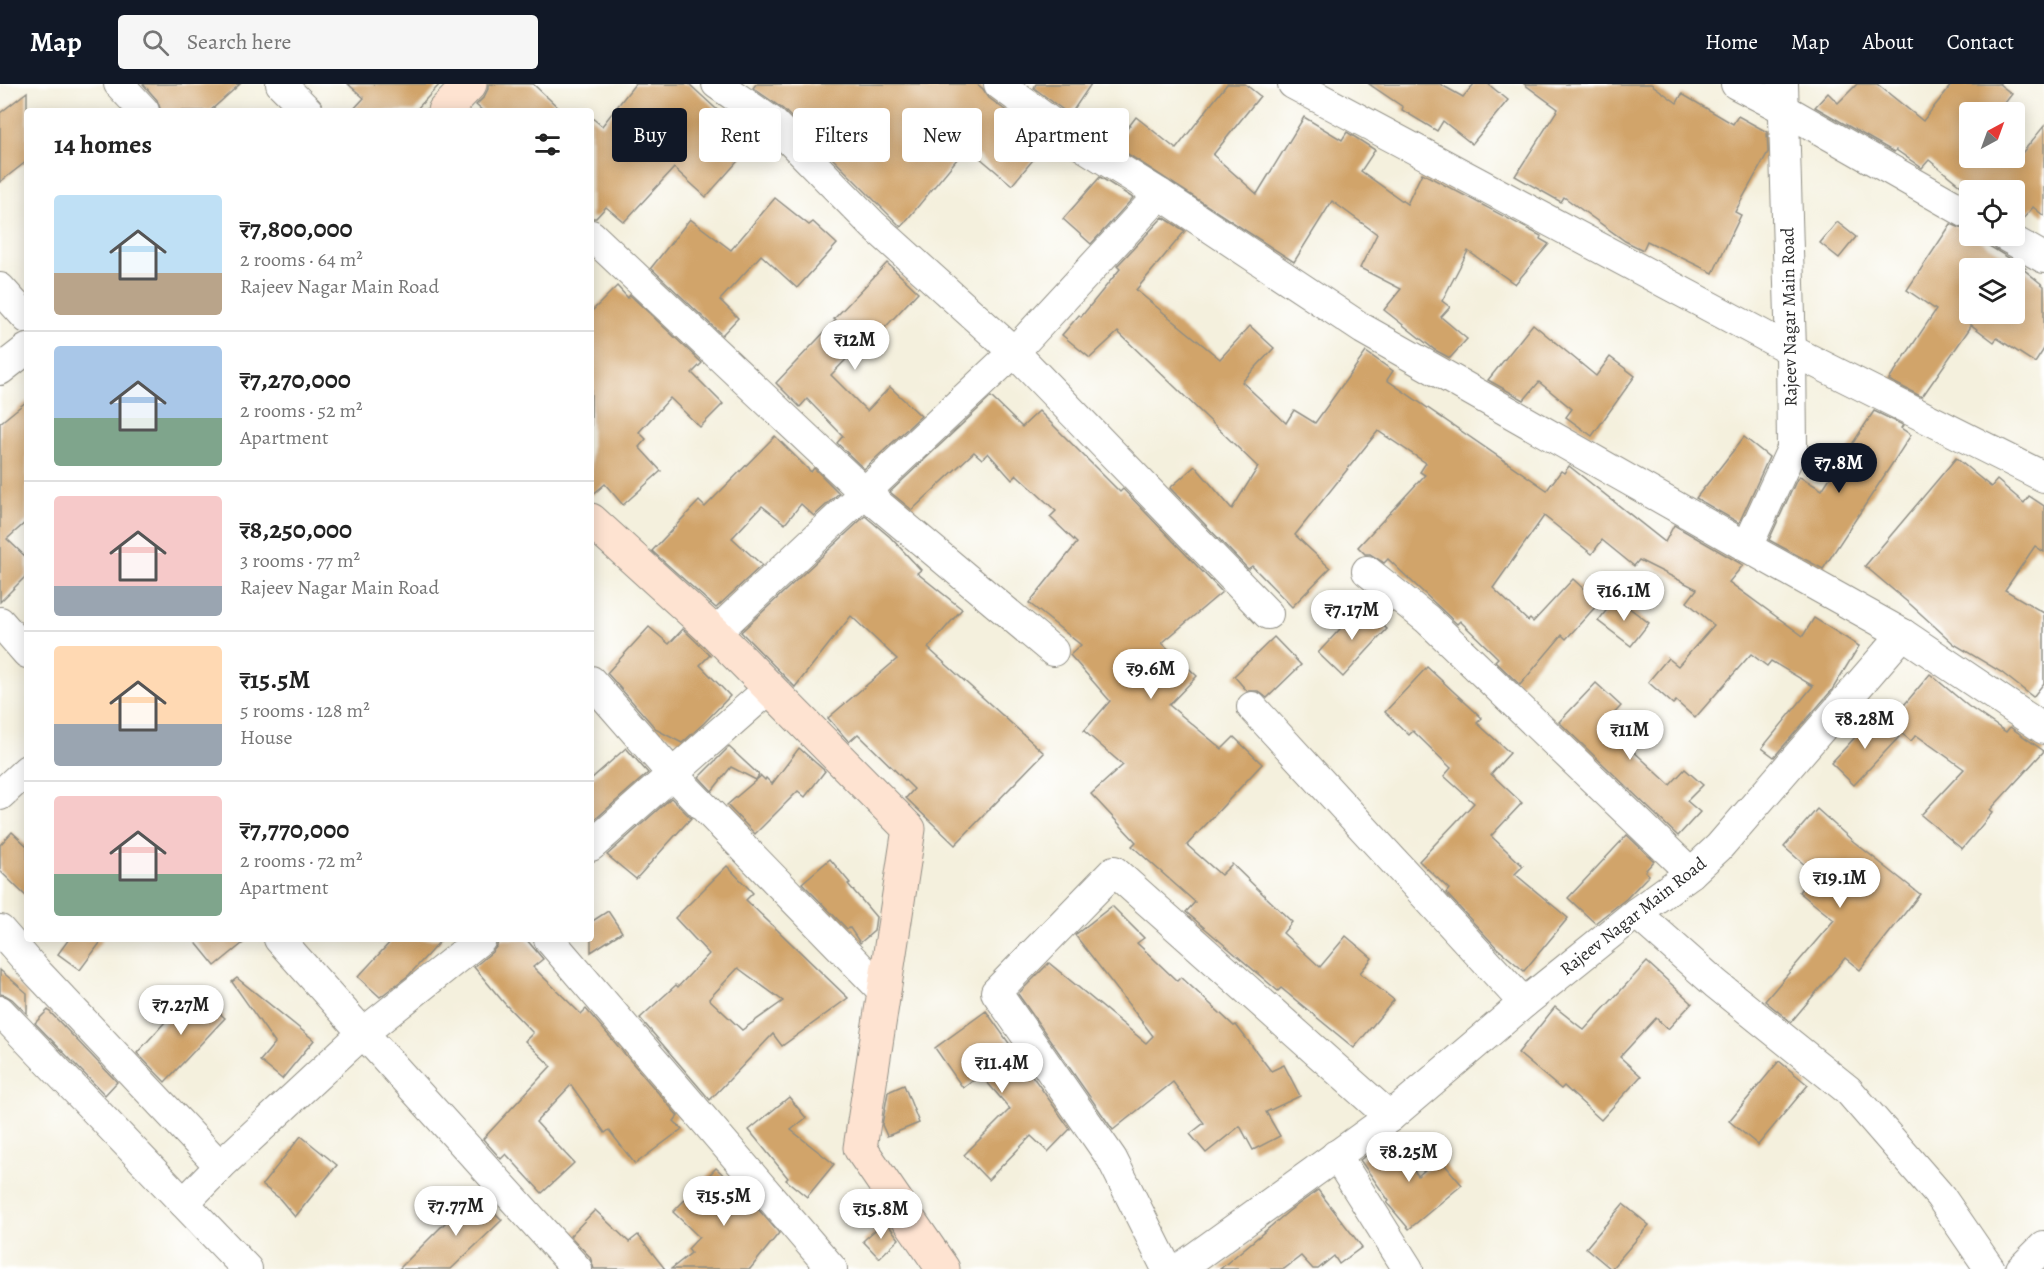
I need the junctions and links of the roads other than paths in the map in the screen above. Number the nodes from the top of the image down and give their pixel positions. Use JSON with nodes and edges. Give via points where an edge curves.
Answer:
{"nodes":[{"id":1,"x":119,"y":84,"type":"edge"},
{"id":2,"x":281,"y":84,"type":"edge"},
{"id":3,"x":717,"y":84,"type":"edge"},
{"id":4,"x":999,"y":84,"type":"edge"},
{"id":5,"x":1293,"y":84,"type":"edge"},
{"id":6,"x":1736,"y":84,"type":"edge"},
{"id":7,"x":1783,"y":96,"type":"edge"},
{"id":8,"x":141,"y":108,"type":"edge"},
{"id":9,"x":304,"y":108,"type":"edge"},
{"id":10,"x":1160,"y":194,"type":"junction"},
{"id":11,"x":1959,"y":208,"type":"edge"},
{"id":12,"x":594,"y":238,"type":"edge"},
{"id":13,"x":2023,"y":246,"type":"edge"},
{"id":14,"x":2044,"y":258,"type":"edge"},
{"id":15,"x":0,"y":288,"type":"edge"},
{"id":16,"x":24,"y":315,"type":"edge"},
{"id":17,"x":1791,"y":350,"type":"junction"},
{"id":18,"x":24,"y":351,"type":"edge"},
{"id":19,"x":1014,"y":352,"type":"junction"},
{"id":20,"x":0,"y":370,"type":"edge"},
{"id":21,"x":2044,"y":477,"type":"edge"},
{"id":22,"x":866,"y":494,"type":"junction"},
{"id":23,"x":594,"y":523,"type":"edge"},
{"id":24,"x":1747,"y":547,"type":"junction"},
{"id":25,"x":1367,"y":571,"type":"dead end"},
{"id":26,"x":1268,"y":614,"type":"dead end"},
{"id":27,"x":0,"y":622,"type":"edge"},
{"id":28,"x":715,"y":633,"type":"junction"},
{"id":29,"x":1903,"y":634,"type":"junction"},
{"id":30,"x":24,"y":650,"type":"edge"},
{"id":31,"x":1053,"y":651,"type":"dead end"},
{"id":32,"x":594,"y":684,"type":"edge"},
{"id":33,"x":770,"y":688,"type":"junction"},
{"id":34,"x":1252,"y":707,"type":"dead end"},
{"id":35,"x":2044,"y":729,"type":"edge"},
{"id":36,"x":24,"y":773,"type":"edge"},
{"id":37,"x":673,"y":775,"type":"junction"},
{"id":38,"x":0,"y":795,"type":"edge"},
{"id":39,"x":594,"y":843,"type":"edge"},
{"id":40,"x":1691,"y":873,"type":"junction"},
{"id":41,"x":1636,"y":913,"type":"junction"},
{"id":42,"x":0,"y":930,"type":"edge"},
{"id":43,"x":282,"y":942,"type":"edge"},
{"id":44,"x":477,"y":942,"type":"edge"},
{"id":45,"x":552,"y":942,"type":"edge"},
{"id":46,"x":884,"y":992,"type":"junction"},
{"id":47,"x":1524,"y":1003,"type":"junction"},
{"id":48,"x":0,"y":1011,"type":"edge"},
{"id":49,"x":363,"y":1033,"type":"junction"},
{"id":50,"x":1390,"y":1117,"type":"junction"},
{"id":51,"x":1336,"y":1155,"type":"junction"},
{"id":52,"x":220,"y":1166,"type":"junction"},
{"id":53,"x":184,"y":1203,"type":"junction"},
{"id":54,"x":2044,"y":1246,"type":"edge"},
{"id":55,"x":247,"y":1269,"type":"edge"},
{"id":56,"x":577,"y":1269,"type":"edge"},
{"id":57,"x":832,"y":1269,"type":"edge"},
{"id":58,"x":943,"y":1269,"type":"edge"},
{"id":59,"x":1167,"y":1269,"type":"edge"},
{"id":60,"x":1179,"y":1269,"type":"edge"},
{"id":61,"x":1408,"y":1269,"type":"edge"},
{"id":62,"x":1990,"y":1269,"type":"edge"},
{"id":63,"x":2021,"y":1269,"type":"edge"}],
"edges":[{"from":1,"to":8,"type":"street"},
{"from":2,"to":9,"type":"street"},
{"from":3,"to":19,"type":"street","via":[[771,121],[873,225]]},
{"from":4,"to":10,"type":"street","via":[[1083,146]]},
{"from":5,"to":17,"type":"street"},
{"from":6,"to":7,"type":"street"},
{"from":7,"to":11,"type":"street"},
{"from":7,"to":17,"type":"street","name":"Rajeev Nagar Main Road"},
{"from":10,"to":19,"type":"street"},
{"from":10,"to":24,"type":"street","via":[[1363,329]]},
{"from":12,"to":22,"type":"street"},
{"from":13,"to":14,"type":"street"},
{"from":15,"to":16,"type":"street"},
{"from":17,"to":21,"type":"street"},
{"from":17,"to":24,"type":"street","name":"Rajeev Nagar Main Road","via":[[1791,449]]},
{"from":18,"to":20,"type":"street"},
{"from":19,"to":22,"type":"street"},
{"from":19,"to":26,"type":"street"},
{"from":22,"to":28,"type":"street"},
{"from":22,"to":31,"type":"street"},
{"from":23,"to":28,"type":"street"},
{"from":24,"to":29,"type":"street"},
{"from":25,"to":40,"type":"street","via":[[1426,619]]},
{"from":27,"to":30,"type":"street"},
{"from":28,"to":33,"type":"street"},
{"from":29,"to":35,"type":"street"},
{"from":29,"to":40,"type":"street","name":"Rajeev Nagar Main Road","via":[[1719,847]]},
{"from":32,"to":37,"type":"street"},
{"from":33,"to":37,"type":"street"},
{"from":33,"to":46,"type":"street","via":[[909,829]]},
{"from":34,"to":47,"type":"street"},
{"from":36,"to":38,"type":"street"},
{"from":37,"to":39,"type":"street"},
{"from":37,"to":46,"type":"street"},
{"from":40,"to":41,"type":"street","name":"Rajeev Nagar Main Road"},
{"from":41,"to":47,"type":"street","name":"Rajeev Nagar Main Road"},
{"from":41,"to":62,"type":"street","via":[[1716,984],[1848,1090],[1940,1196]]},
{"from":42,"to":52,"type":"street"},
{"from":43,"to":49,"type":"street"},
{"from":44,"to":49,"type":"street"},
{"from":45,"to":57,"type":"street"},
{"from":46,"to":58,"type":"street","via":[[860,1148]]},
{"from":47,"to":50,"type":"street","name":"Rajeev Nagar Main Road"},
{"from":48,"to":53,"type":"street"},
{"from":49,"to":52,"type":"street"},
{"from":49,"to":56,"type":"street"},
{"from":50,"to":51,"type":"street","name":"Rajeev Nagar Main Road"},
{"from":50,"to":59,"type":"street","via":[[1113,871],[996,992],[1112,1159]]},
{"from":51,"to":60,"type":"street","name":"Rajeev Nagar Main Road"},
{"from":51,"to":61,"type":"street"},
{"from":52,"to":53,"type":"street"},
{"from":53,"to":55,"type":"street"},
{"from":54,"to":63,"type":"street"}]}
